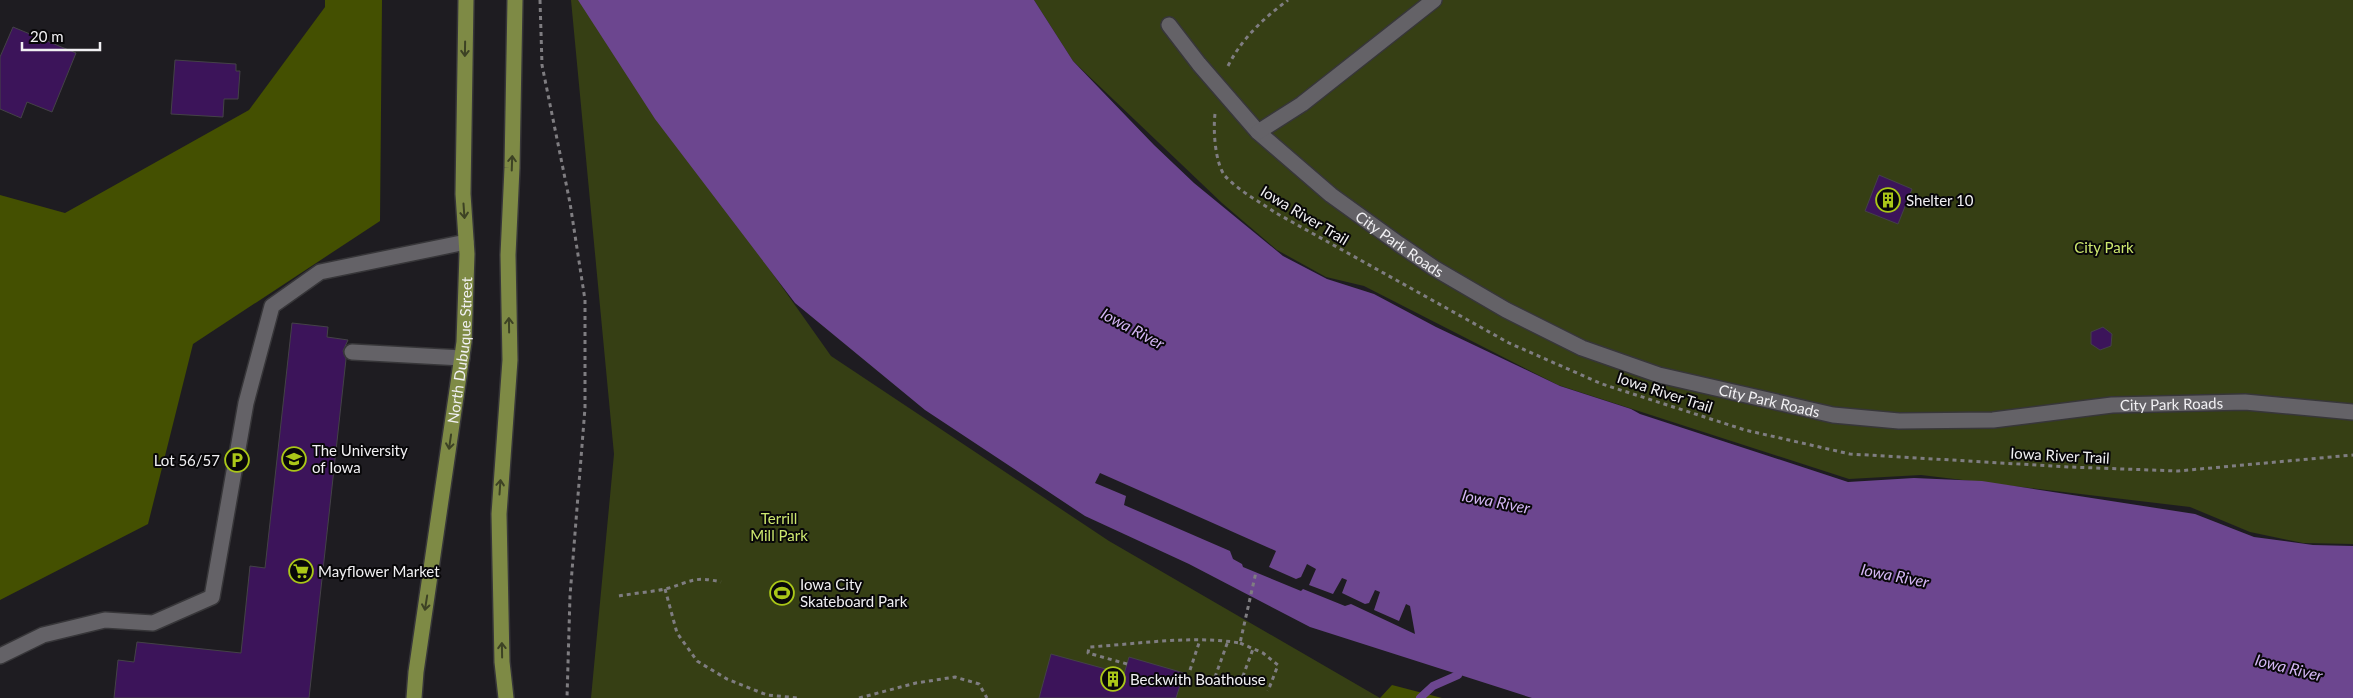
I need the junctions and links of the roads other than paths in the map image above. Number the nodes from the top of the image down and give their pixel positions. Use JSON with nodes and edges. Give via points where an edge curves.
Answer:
{"nodes":[{"id":1,"x":466,"y":0,"type":"edge"},
{"id":2,"x":515,"y":0,"type":"edge"},
{"id":3,"x":1434,"y":0,"type":"edge"},
{"id":4,"x":1169,"y":25,"type":"dead end"},
{"id":5,"x":1258,"y":132,"type":"junction"},
{"id":6,"x":466,"y":242,"type":"junction"},
{"id":7,"x":352,"y":352,"type":"dead end"},
{"id":8,"x":462,"y":358,"type":"junction"},
{"id":9,"x":2353,"y":412,"type":"edge"},
{"id":10,"x":0,"y":656,"type":"edge"},
{"id":11,"x":414,"y":698,"type":"edge"},
{"id":12,"x":506,"y":698,"type":"edge"}],
"edges":[{"from":1,"to":6,"type":"main road","name":"North Dubuque Street","one_way":true,"via":[[463,194]]},
{"from":12,"to":2,"type":"main road","one_way":true,"via":[[498,558],[510,360],[508,255]]},
{"from":3,"to":5,"type":"lane","via":[[1302,104]]},
{"from":4,"to":5,"type":"lane","name":"City Park Roads"},
{"from":5,"to":9,"type":"lane","name":"City Park Roads","via":[[1331,194],[1434,268],[1506,310],[1582,348],[1659,375],[1833,415],[1899,421],[1993,420],[2112,405],[2246,402]]},
{"from":6,"to":8,"type":"main road","name":"North Dubuque Street"},
{"from":6,"to":10,"type":"lane","via":[[320,272],[272,306],[246,403],[212,597],[153,623],[106,620],[43,634]]},
{"from":7,"to":8,"type":"lane"},
{"from":8,"to":11,"type":"main road","name":"North Dubuque Street","one_way":true}]}
